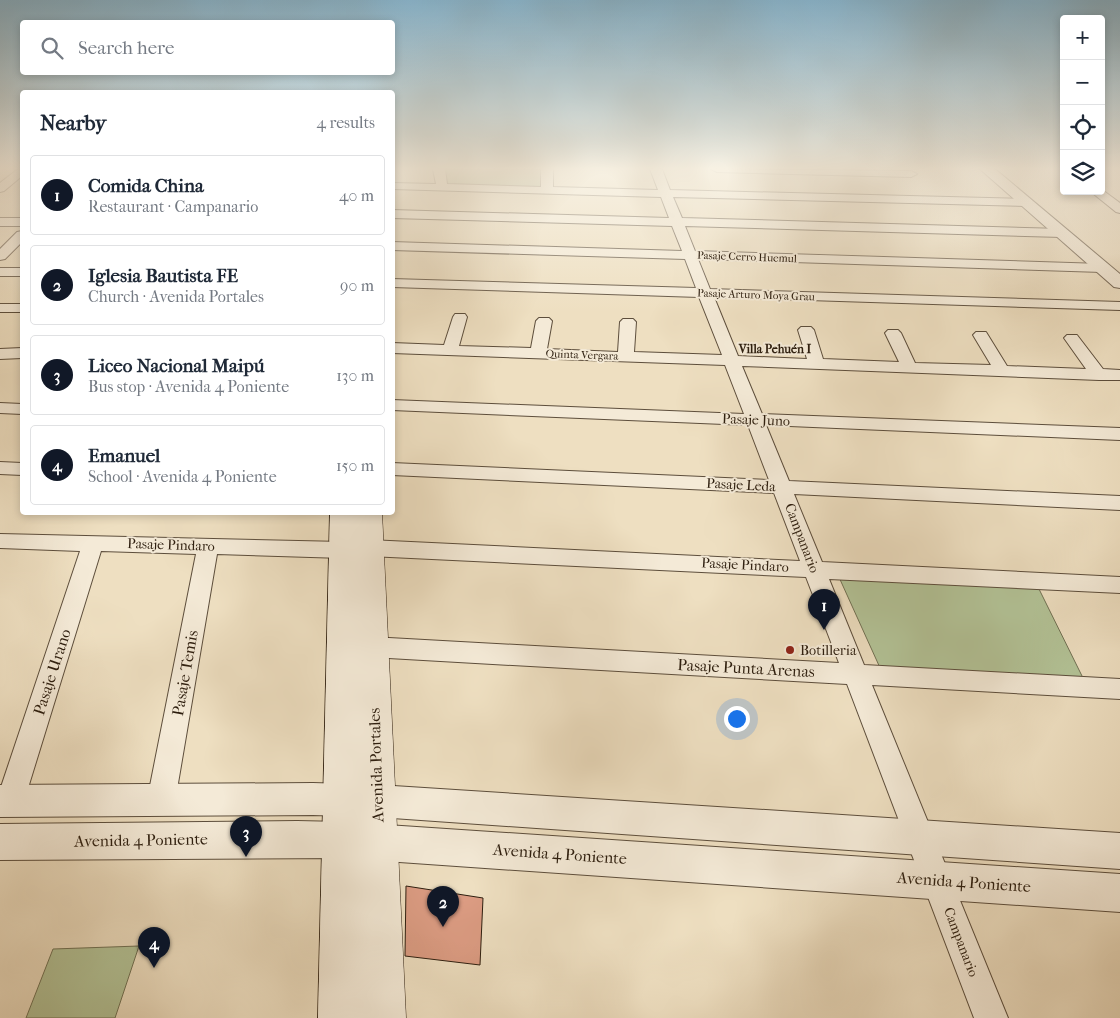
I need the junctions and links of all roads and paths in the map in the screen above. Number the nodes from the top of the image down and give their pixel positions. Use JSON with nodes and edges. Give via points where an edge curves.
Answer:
{"nodes":[{"id":1,"x":481,"y":217,"type":"edge"},
{"id":2,"x":675,"y":217,"type":"edge"},
{"id":3,"x":1042,"y":217,"type":"edge"},
{"id":4,"x":0,"y":222,"type":"edge"},
{"id":5,"x":20,"y":222,"type":"edge"},
{"id":6,"x":677,"y":222,"type":"junction"},
{"id":7,"x":1062,"y":233,"type":"junction"},
{"id":8,"x":20,"y":238,"type":"edge"},
{"id":9,"x":395,"y":246,"type":"edge"},
{"id":10,"x":690,"y":255,"type":"junction"},
{"id":11,"x":0,"y":256,"type":"edge"},
{"id":12,"x":1102,"y":268,"type":"junction"},
{"id":13,"x":0,"y":272,"type":"edge"},
{"id":14,"x":20,"y":272,"type":"edge"},
{"id":15,"x":395,"y":283,"type":"edge"},
{"id":16,"x":1120,"y":283,"type":"edge"},
{"id":17,"x":705,"y":293,"type":"junction"},
{"id":18,"x":1120,"y":306,"type":"edge"},
{"id":19,"x":0,"y":308,"type":"edge"},
{"id":20,"x":20,"y":308,"type":"edge"},
{"id":21,"x":460,"y":317,"type":"dead end"},
{"id":22,"x":544,"y":321,"type":"dead end"},
{"id":23,"x":628,"y":322,"type":"dead end"},
{"id":24,"x":806,"y":330,"type":"dead end"},
{"id":25,"x":893,"y":333,"type":"dead end"},
{"id":26,"x":981,"y":335,"type":"dead end"},
{"id":27,"x":1072,"y":338,"type":"dead end"},
{"id":28,"x":395,"y":348,"type":"edge"},
{"id":29,"x":450,"y":350,"type":"junction"},
{"id":30,"x":20,"y":353,"type":"edge"},
{"id":31,"x":0,"y":354,"type":"edge"},
{"id":32,"x":538,"y":354,"type":"junction"},
{"id":33,"x":626,"y":357,"type":"junction"},
{"id":34,"x":732,"y":361,"type":"junction"},
{"id":35,"x":817,"y":364,"type":"junction"},
{"id":36,"x":910,"y":368,"type":"junction"},
{"id":37,"x":1002,"y":371,"type":"junction"},
{"id":38,"x":1099,"y":375,"type":"junction"},
{"id":39,"x":1120,"y":375,"type":"edge"},
{"id":40,"x":395,"y":404,"type":"edge"},
{"id":41,"x":0,"y":408,"type":"edge"},
{"id":42,"x":20,"y":409,"type":"edge"},
{"id":43,"x":755,"y":420,"type":"junction"},
{"id":44,"x":1120,"y":434,"type":"edge"},
{"id":45,"x":0,"y":468,"type":"edge"},
{"id":46,"x":395,"y":468,"type":"edge"},
{"id":47,"x":20,"y":469,"type":"edge"},
{"id":48,"x":782,"y":487,"type":"junction"},
{"id":49,"x":1120,"y":503,"type":"edge"},
{"id":50,"x":345,"y":515,"type":"edge"},
{"id":51,"x":367,"y":515,"type":"edge"},
{"id":52,"x":0,"y":541,"type":"edge"},
{"id":53,"x":94,"y":543,"type":"junction"},
{"id":54,"x":208,"y":546,"type":"junction"},
{"id":55,"x":356,"y":549,"type":"junction"},
{"id":56,"x":814,"y":568,"type":"junction"},
{"id":57,"x":1120,"y":585,"type":"edge"},
{"id":58,"x":371,"y":647,"type":"junction"},
{"id":59,"x":856,"y":674,"type":"junction"},
{"id":60,"x":1120,"y":689,"type":"edge"},
{"id":61,"x":5,"y":801,"type":"edge"},
{"id":62,"x":161,"y":801,"type":"junction"},
{"id":63,"x":360,"y":821,"type":"junction"},
{"id":64,"x":920,"y":837,"type":"junction"},
{"id":65,"x":0,"y":842,"type":"edge"},
{"id":66,"x":1120,"y":851,"type":"edge"},
{"id":67,"x":936,"y":880,"type":"junction"},
{"id":68,"x":1120,"y":893,"type":"edge"},
{"id":69,"x":341,"y":1018,"type":"edge"},
{"id":70,"x":383,"y":1018,"type":"edge"},
{"id":71,"x":991,"y":1018,"type":"edge"}],
"edges":[{"from":1,"to":6,"type":"street"},
{"from":2,"to":6,"type":"street","name":"Campanario"},
{"from":3,"to":7,"type":"street"},
{"from":4,"to":5,"type":"street"},
{"from":6,"to":7,"type":"street"},
{"from":6,"to":10,"type":"street","name":"Campanario"},
{"from":7,"to":12,"type":"street"},
{"from":8,"to":11,"type":"street"},
{"from":9,"to":10,"type":"street","name":"Pasaje Cerro Huemul"},
{"from":10,"to":12,"type":"street","name":"Pasaje Cerro Huemul"},
{"from":10,"to":17,"type":"street","name":"Campanario"},
{"from":12,"to":16,"type":"street"},
{"from":13,"to":14,"type":"street"},
{"from":15,"to":17,"type":"street","name":"Pasaje Arturo Moya Grau"},
{"from":17,"to":18,"type":"street","name":"Pasaje Arturo Moya Grau"},
{"from":17,"to":34,"type":"street","name":"Campanario"},
{"from":19,"to":20,"type":"street"},
{"from":21,"to":29,"type":"street"},
{"from":22,"to":32,"type":"street","name":"Quinta Vergara"},
{"from":23,"to":33,"type":"street","name":"Quinta Vergara"},
{"from":24,"to":35,"type":"street"},
{"from":25,"to":36,"type":"street"},
{"from":26,"to":37,"type":"street"},
{"from":27,"to":38,"type":"street"},
{"from":28,"to":29,"type":"street","name":"Quinta Vergara"},
{"from":29,"to":32,"type":"street","name":"Quinta Vergara"},
{"from":30,"to":31,"type":"street"},
{"from":32,"to":33,"type":"street","name":"Quinta Vergara"},
{"from":33,"to":34,"type":"street","name":"Quinta Vergara"},
{"from":34,"to":35,"type":"street","name":"Quinta Vergara"},
{"from":34,"to":43,"type":"street","name":"Campanario"},
{"from":35,"to":36,"type":"street","name":"Quinta Vergara"},
{"from":36,"to":37,"type":"street","name":"Quinta Vergara"},
{"from":37,"to":38,"type":"street","name":"Quinta Vergara"},
{"from":38,"to":39,"type":"street","name":"Quinta Vergara"},
{"from":40,"to":43,"type":"street","name":"Pasaje Juno"},
{"from":41,"to":42,"type":"street"},
{"from":43,"to":44,"type":"street","name":"Pasaje Juno"},
{"from":43,"to":48,"type":"street","name":"Campanario"},
{"from":45,"to":47,"type":"street"},
{"from":46,"to":48,"type":"street","name":"Pasaje Leda"},
{"from":48,"to":49,"type":"street","name":"Pasaje Leda"},
{"from":48,"to":56,"type":"street","name":"Campanario"},
{"from":50,"to":55,"type":"main road","name":"Avenida Portales"},
{"from":51,"to":55,"type":"main road","name":"Avenida Portales"},
{"from":52,"to":53,"type":"street","name":"Pasaje Pindaro"},
{"from":53,"to":54,"type":"street","name":"Pasaje Pindaro"},
{"from":53,"to":61,"type":"street","name":"Pasaje Urano"},
{"from":54,"to":55,"type":"street","name":"Pasaje Pindaro"},
{"from":54,"to":62,"type":"street","name":"Pasaje Temis"},
{"from":55,"to":56,"type":"street","name":"Pasaje Pindaro"},
{"from":55,"to":58,"type":"main road","name":"Avenida Portales"},
{"from":55,"to":63,"type":"main road","name":"Avenida Portales"},
{"from":56,"to":57,"type":"street","name":"Pasaje Pindaro"},
{"from":56,"to":59,"type":"street","name":"Campanario"},
{"from":58,"to":59,"type":"street","name":"Pasaje Punta Arenas"},
{"from":58,"to":63,"type":"main road","name":"Avenida Portales"},
{"from":59,"to":60,"type":"street","name":"Pasaje Punta Arenas"},
{"from":59,"to":64,"type":"street","name":"Campanario"},
{"from":61,"to":62,"type":"street","name":"Avenida 4 Poniente"},
{"from":62,"to":63,"type":"street","name":"Avenida 4 Poniente"},
{"from":63,"to":64,"type":"street","name":"Avenida 4 Poniente"},
{"from":63,"to":65,"type":"street","name":"Avenida 4 Poniente","via":[[297,839]]},
{"from":63,"to":67,"type":"street","name":"Avenida 4 Poniente"},
{"from":63,"to":69,"type":"main road","name":"Avenida Portales"},
{"from":63,"to":70,"type":"main road","name":"Avenida Portales"},
{"from":64,"to":66,"type":"street","name":"Avenida 4 Poniente"},
{"from":64,"to":67,"type":"street","name":"Campanario"},
{"from":67,"to":68,"type":"street","name":"Avenida 4 Poniente"},
{"from":67,"to":71,"type":"street","name":"Campanario"}]}
